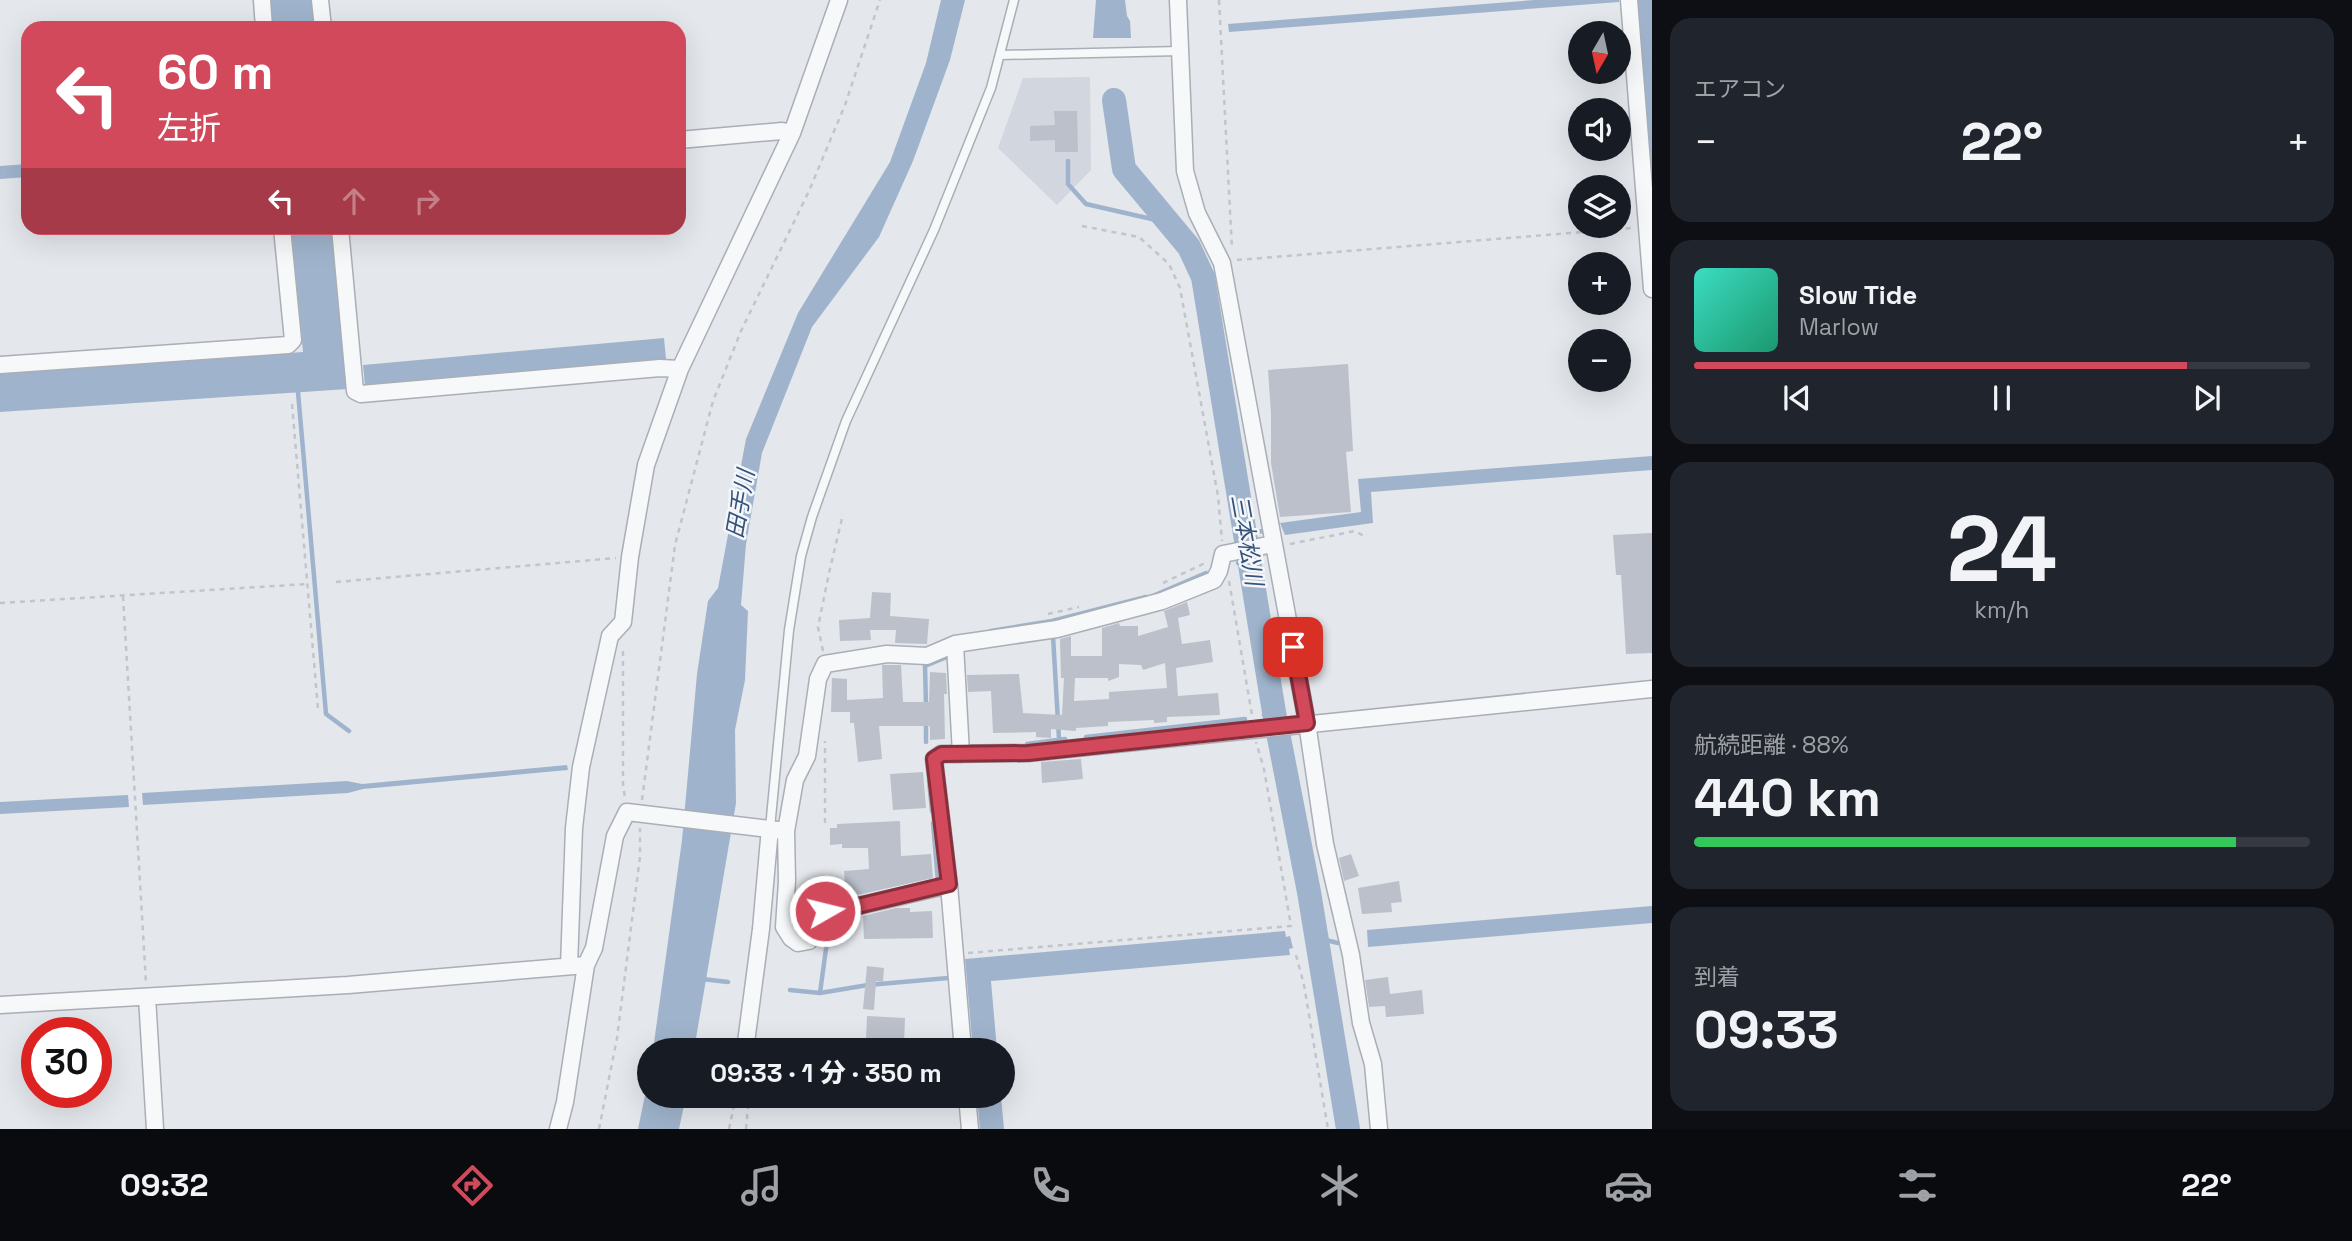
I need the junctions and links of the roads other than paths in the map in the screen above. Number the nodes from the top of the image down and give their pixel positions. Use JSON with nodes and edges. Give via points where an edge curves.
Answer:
{"nodes":[{"id":1,"x":261,"y":0,"type":"edge"},
{"id":2,"x":320,"y":0,"type":"edge"},
{"id":3,"x":839,"y":0,"type":"edge"},
{"id":4,"x":1014,"y":0,"type":"edge"},
{"id":5,"x":1178,"y":0,"type":"edge"},
{"id":6,"x":1629,"y":0,"type":"edge"},
{"id":7,"x":263,"y":21,"type":"edge"},
{"id":8,"x":322,"y":21,"type":"edge"},
{"id":9,"x":1180,"y":51,"type":"junction"},
{"id":10,"x":1000,"y":55,"type":"junction"},
{"id":11,"x":792,"y":133,"type":"junction"},
{"id":12,"x":686,"y":139,"type":"edge"},
{"id":13,"x":283,"y":235,"type":"edge"},
{"id":14,"x":341,"y":235,"type":"edge"},
{"id":15,"x":1652,"y":289,"type":"edge"},
{"id":16,"x":0,"y":365,"type":"edge"},
{"id":17,"x":680,"y":369,"type":"junction"},
{"id":18,"x":1273,"y":544,"type":"junction"},
{"id":19,"x":955,"y":644,"type":"junction"},
{"id":20,"x":1652,"y":690,"type":"edge"},
{"id":21,"x":1304,"y":724,"type":"junction"},
{"id":22,"x":961,"y":754,"type":"junction"},
{"id":23,"x":772,"y":829,"type":"junction"},
{"id":24,"x":949,"y":884,"type":"junction"},
{"id":25,"x":569,"y":965,"type":"junction"},
{"id":26,"x":586,"y":965,"type":"junction"},
{"id":27,"x":147,"y":996,"type":"junction"},
{"id":28,"x":0,"y":1005,"type":"edge"},
{"id":29,"x":747,"y":1038,"type":"edge"},
{"id":30,"x":962,"y":1038,"type":"edge"},
{"id":31,"x":968,"y":1108,"type":"edge"},
{"id":32,"x":155,"y":1129,"type":"edge"},
{"id":33,"x":558,"y":1129,"type":"edge"},
{"id":34,"x":970,"y":1129,"type":"edge"},
{"id":35,"x":1379,"y":1129,"type":"edge"}],
"edges":[{"from":1,"to":7,"type":"street"},
{"from":2,"to":8,"type":"street"},
{"from":3,"to":11,"type":"street"},
{"from":4,"to":10,"type":"lane"},
{"from":5,"to":9,"type":"street"},
{"from":6,"to":15,"type":"street"},
{"from":9,"to":10,"type":"lane"},
{"from":9,"to":18,"type":"street","via":[[1185,171],[1196,213],[1226,262]]},
{"from":10,"to":23,"type":"lane","via":[[934,230],[846,421],[812,516],[789,630]]},
{"from":11,"to":12,"type":"street"},
{"from":11,"to":17,"type":"street"},
{"from":13,"to":16,"type":"street","via":[[293,340],[288,345]]},
{"from":14,"to":17,"type":"street","via":[[355,391],[361,394]]},
{"from":17,"to":25,"type":"street","via":[[646,465],[623,622],[610,636],[581,767],[573,828]]},
{"from":18,"to":19,"type":"street","via":[[1223,554],[1214,580],[1162,601],[1057,629]]},
{"from":18,"to":21,"type":"street"},
{"from":19,"to":22,"type":"street"},
{"from":19,"to":23,"type":"street","via":[[927,656],[887,654],[825,664],[818,679],[807,756]]},
{"from":20,"to":21,"type":"street"},
{"from":21,"to":22,"type":"street","via":[[1028,753]]},
{"from":21,"to":35,"type":"street","via":[[1361,1023],[1373,1064]]},
{"from":22,"to":24,"type":"street","via":[[934,759]]},
{"from":23,"to":24,"type":"street","via":[[787,881],[784,927],[798,943],[809,940],[825,911]]},
{"from":23,"to":26,"type":"street","via":[[639,813],[615,836],[594,948]]},
{"from":23,"to":29,"type":"street"},
{"from":24,"to":30,"type":"street"},
{"from":25,"to":26,"type":"street"},
{"from":25,"to":27,"type":"street","via":[[348,985]]},
{"from":26,"to":33,"type":"street"},
{"from":27,"to":28,"type":"street"},
{"from":27,"to":32,"type":"street"},
{"from":31,"to":34,"type":"street"}]}
